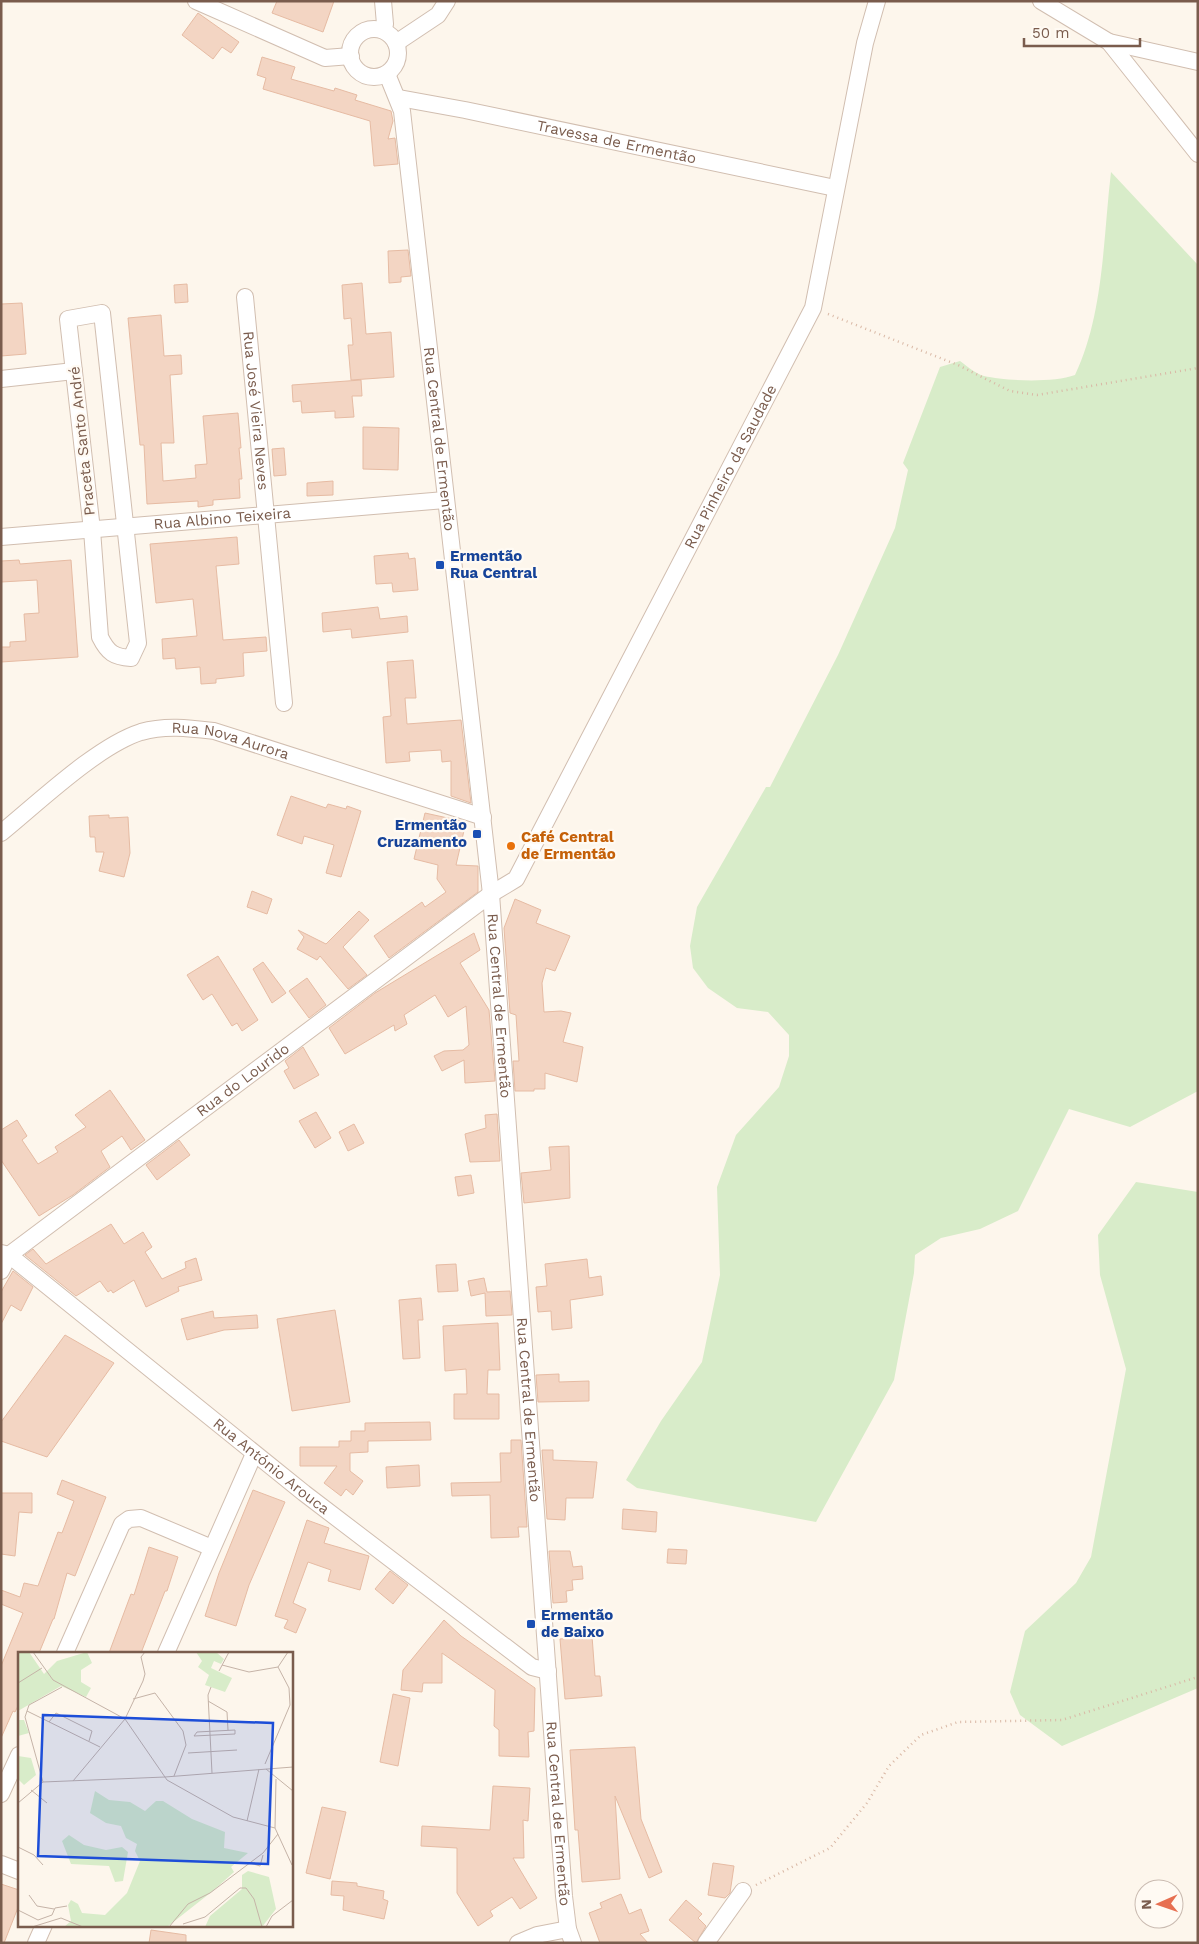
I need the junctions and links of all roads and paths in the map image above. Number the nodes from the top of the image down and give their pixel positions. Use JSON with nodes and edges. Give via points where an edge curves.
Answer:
{"nodes":[{"id":1,"x":196,"y":1,"type":"edge"},
{"id":2,"x":383,"y":1,"type":"edge"},
{"id":3,"x":447,"y":1,"type":"edge"},
{"id":4,"x":877,"y":1,"type":"edge"},
{"id":5,"x":1041,"y":1,"type":"edge"},
{"id":6,"x":382,"y":30,"type":"junction"},
{"id":7,"x":1109,"y":42,"type":"junction"},
{"id":8,"x":396,"y":43,"type":"junction"},
{"id":9,"x":351,"y":56,"type":"junction"},
{"id":10,"x":1198,"y":62,"type":"edge"},
{"id":11,"x":387,"y":74,"type":"junction"},
{"id":12,"x":399,"y":98,"type":"junction"},
{"id":13,"x":1196,"y":145,"type":"edge"},
{"id":14,"x":835,"y":188,"type":"junction"},
{"id":15,"x":245,"y":297,"type":"dead end"},
{"id":16,"x":813,"y":308,"type":"junction"},
{"id":17,"x":1198,"y":368,"type":"edge"},
{"id":18,"x":74,"y":372,"type":"junction"},
{"id":19,"x":1,"y":378,"type":"edge"},
{"id":20,"x":445,"y":500,"type":"junction"},
{"id":21,"x":267,"y":515,"type":"junction"},
{"id":22,"x":126,"y":527,"type":"junction"},
{"id":23,"x":92,"y":530,"type":"junction"},
{"id":24,"x":1,"y":537,"type":"edge"},
{"id":25,"x":284,"y":704,"type":"dead end"},
{"id":26,"x":483,"y":817,"type":"junction"},
{"id":27,"x":1,"y":833,"type":"edge"},
{"id":28,"x":491,"y":894,"type":"junction"},
{"id":29,"x":5,"y":1254,"type":"edge"},
{"id":30,"x":1,"y":1271,"type":"edge"},
{"id":31,"x":254,"y":1454,"type":"junction"},
{"id":32,"x":212,"y":1548,"type":"junction"},
{"id":33,"x":65,"y":1652,"type":"edge"},
{"id":34,"x":166,"y":1652,"type":"edge"},
{"id":35,"x":548,"y":1671,"type":"junction"},
{"id":36,"x":1198,"y":1677,"type":"edge"},
{"id":37,"x":18,"y":1757,"type":"edge"},
{"id":38,"x":1,"y":1794,"type":"edge"},
{"id":39,"x":1,"y":1864,"type":"edge"},
{"id":40,"x":18,"y":1871,"type":"edge"},
{"id":41,"x":743,"y":1891,"type":"joint"},
{"id":42,"x":44,"y":1926,"type":"edge"},
{"id":43,"x":571,"y":1936,"type":"edge"},
{"id":44,"x":36,"y":1943,"type":"edge"},
{"id":45,"x":518,"y":1943,"type":"edge"},
{"id":46,"x":706,"y":1943,"type":"edge"}],
"edges":[{"from":1,"to":9,"type":"street","via":[[326,58]]},
{"from":2,"to":6,"type":"street","via":[[385,24]]},
{"from":3,"to":8,"type":"street","via":[[438,15]]},
{"from":4,"to":14,"type":"street","name":"Rua Pinheiro da Saudade","via":[[865,43]]},
{"from":5,"to":7,"type":"street"},
{"from":6,"to":8,"type":"street"},
{"from":6,"to":9,"type":"street","via":[[359,34],[354,40]]},
{"from":7,"to":10,"type":"street"},
{"from":7,"to":13,"type":"street"},
{"from":8,"to":11,"type":"street","via":[[399,55]]},
{"from":9,"to":11,"type":"street","via":[[354,68],[362,74],[372,78]]},
{"from":11,"to":12,"type":"street","name":"Rua Central de Ermentão"},
{"from":12,"to":14,"type":"street","name":"Travessa de Ermentão"},
{"from":12,"to":20,"type":"street","name":"Rua Central de Ermentão"},
{"from":14,"to":16,"type":"street","name":"Rua Pinheiro da Saudade"},
{"from":15,"to":21,"type":"street","name":"Rua José Vieira Neves"},
{"from":16,"to":17,"type":"path","via":[[958,365],[1010,391],[1037,395]]},
{"from":16,"to":28,"type":"street","name":"Rua Pinheiro da Saudade","via":[[516,880]]},
{"from":18,"to":19,"type":"street"},
{"from":18,"to":22,"type":"street","name":"Praceta Santo André","via":[[68,319],[102,313]]},
{"from":18,"to":23,"type":"street","name":"Praceta Santo André"},
{"from":20,"to":21,"type":"street","name":"Rua Albino Teixeira"},
{"from":20,"to":26,"type":"street","name":"Rua Central de Ermentão"},
{"from":21,"to":22,"type":"street","name":"Rua Albino Teixeira"},
{"from":21,"to":25,"type":"street","name":"Rua José Vieira Neves"},
{"from":22,"to":23,"type":"street","name":"Rua Albino Teixeira"},
{"from":22,"to":23,"type":"street","name":"Praceta Santo André","via":[[138,643],[131,658],[115,657],[100,637]]},
{"from":23,"to":24,"type":"street","name":"Rua Albino Teixeira"},
{"from":26,"to":27,"type":"street","name":"Rua Nova Aurora","via":[[214,731],[179,726],[141,733],[98,755]]},
{"from":26,"to":28,"type":"street","name":"Rua Central de Ermentão"},
{"from":28,"to":29,"type":"street","name":"Rua do Lourido"},
{"from":28,"to":35,"type":"street","name":"Rua Central de Ermentão"},
{"from":29,"to":30,"type":"street","name":"Rua do Lourido"},
{"from":29,"to":31,"type":"street","name":"Rua António Arouca"},
{"from":31,"to":32,"type":"street"},
{"from":31,"to":35,"type":"street","name":"Rua António Arouca","via":[[532,1667]]},
{"from":32,"to":33,"type":"street","via":[[141,1518],[129,1519],[122,1524]]},
{"from":32,"to":34,"type":"street"},
{"from":35,"to":43,"type":"street","name":"Rua Central de Ermentão"},
{"from":36,"to":41,"type":"path","via":[[1062,1720],[958,1722],[921,1735],[889,1766],[867,1803],[830,1848]]},
{"from":37,"to":38,"type":"street"},
{"from":39,"to":40,"type":"street"},
{"from":41,"to":46,"type":"street"},
{"from":42,"to":44,"type":"street"},
{"from":43,"to":45,"type":"street","via":[[537,1935]]}]}
